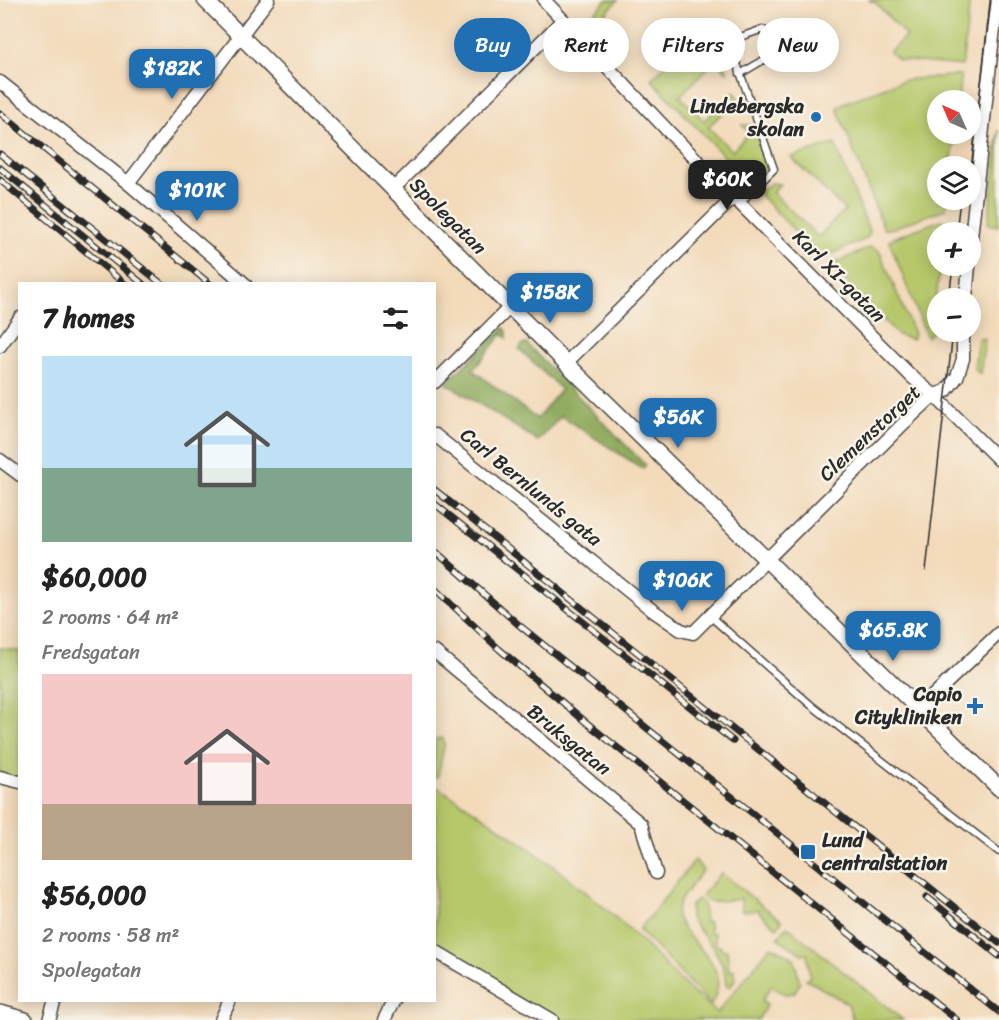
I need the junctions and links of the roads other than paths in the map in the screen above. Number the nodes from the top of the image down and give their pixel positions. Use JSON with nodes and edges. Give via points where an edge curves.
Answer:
{"nodes":[{"id":1,"x":205,"y":0,"type":"edge"},
{"id":2,"x":268,"y":0,"type":"edge"},
{"id":3,"x":544,"y":0,"type":"edge"},
{"id":4,"x":997,"y":0,"type":"edge"},
{"id":5,"x":561,"y":18,"type":"edge"},
{"id":6,"x":239,"y":37,"type":"junction"},
{"id":7,"x":543,"y":40,"type":"edge"},
{"id":8,"x":613,"y":72,"type":"edge"},
{"id":9,"x":740,"y":74,"type":"junction"},
{"id":10,"x":0,"y":82,"type":"edge"},
{"id":11,"x":128,"y":183,"type":"junction"},
{"id":12,"x":392,"y":190,"type":"junction"},
{"id":13,"x":736,"y":200,"type":"junction"},
{"id":14,"x":973,"y":222,"type":"edge"},
{"id":15,"x":243,"y":282,"type":"edge"},
{"id":16,"x":510,"y":308,"type":"junction"},
{"id":17,"x":18,"y":321,"type":"edge"},
{"id":18,"x":963,"y":342,"type":"edge"},
{"id":19,"x":0,"y":346,"type":"edge"},
{"id":20,"x":566,"y":363,"type":"junction"},
{"id":21,"x":436,"y":381,"type":"edge"},
{"id":22,"x":934,"y":395,"type":"junction"},
{"id":23,"x":436,"y":436,"type":"edge"},
{"id":24,"x":0,"y":460,"type":"edge"},
{"id":25,"x":999,"y":460,"type":"edge"},
{"id":26,"x":18,"y":474,"type":"edge"},
{"id":27,"x":767,"y":559,"type":"junction"},
{"id":28,"x":711,"y":617,"type":"junction"},
{"id":29,"x":999,"y":633,"type":"edge"},
{"id":30,"x":436,"y":653,"type":"edge"},
{"id":31,"x":919,"y":709,"type":"junction"},
{"id":32,"x":0,"y":777,"type":"edge"},
{"id":33,"x":18,"y":782,"type":"edge"},
{"id":34,"x":999,"y":788,"type":"edge"},
{"id":35,"x":999,"y":852,"type":"edge"},
{"id":36,"x":656,"y":873,"type":"dead end"},
{"id":37,"x":436,"y":952,"type":"edge"},
{"id":38,"x":54,"y":1002,"type":"edge"},
{"id":39,"x":229,"y":1002,"type":"edge"},
{"id":40,"x":393,"y":1002,"type":"edge"},
{"id":41,"x":0,"y":1012,"type":"edge"},
{"id":42,"x":25,"y":1020,"type":"edge"},
{"id":43,"x":49,"y":1020,"type":"edge"},
{"id":44,"x":221,"y":1020,"type":"edge"},
{"id":45,"x":384,"y":1020,"type":"edge"},
{"id":46,"x":552,"y":1020,"type":"edge"}],
"edges":[{"from":1,"to":6,"type":"street","name":"Spolegatan"},
{"from":2,"to":6,"type":"street"},
{"from":3,"to":5,"type":"street","name":"Karl XI-gatan"},
{"from":4,"to":14,"type":"street"},
{"from":6,"to":11,"type":"street"},
{"from":6,"to":12,"type":"street","name":"Spolegatan"},
{"from":7,"to":12,"type":"street"},
{"from":8,"to":13,"type":"street","name":"Karl XI-gatan"},
{"from":9,"to":9,"type":"lane","via":[[729,41],[763,29],[772,55]]},
{"from":9,"to":13,"type":"lane","via":[[774,169]]},
{"from":10,"to":11,"type":"street"},
{"from":11,"to":15,"type":"street"},
{"from":12,"to":16,"type":"street","name":"Spolegatan"},
{"from":13,"to":20,"type":"street"},
{"from":13,"to":22,"type":"street","name":"Karl XI-gatan"},
{"from":16,"to":20,"type":"street","name":"Spolegatan"},
{"from":16,"to":21,"type":"street"},
{"from":17,"to":19,"type":"street"},
{"from":18,"to":22,"type":"street","via":[[957,377],[946,391]]},
{"from":20,"to":27,"type":"street","name":"Spolegatan"},
{"from":22,"to":25,"type":"street","name":"Clemenstorget"},
{"from":22,"to":27,"type":"street","name":"Clemenstorget"},
{"from":23,"to":28,"type":"street","name":"Carl Bernlunds gata","via":[[681,630],[693,633]]},
{"from":24,"to":26,"type":"street"},
{"from":27,"to":28,"type":"street","name":"Carl Bernlunds gata"},
{"from":27,"to":31,"type":"street","name":"Spolegatan"},
{"from":28,"to":35,"type":"lane","via":[[811,705]]},
{"from":29,"to":31,"type":"street"},
{"from":30,"to":36,"type":"street","name":"Bruksgatan","via":[[641,824]]},
{"from":31,"to":34,"type":"street","name":"Spolegatan"},
{"from":32,"to":33,"type":"street"},
{"from":37,"to":46,"type":"street"},
{"from":38,"to":43,"type":"street"},
{"from":39,"to":44,"type":"street"},
{"from":40,"to":45,"type":"street"},
{"from":41,"to":42,"type":"street"}]}
